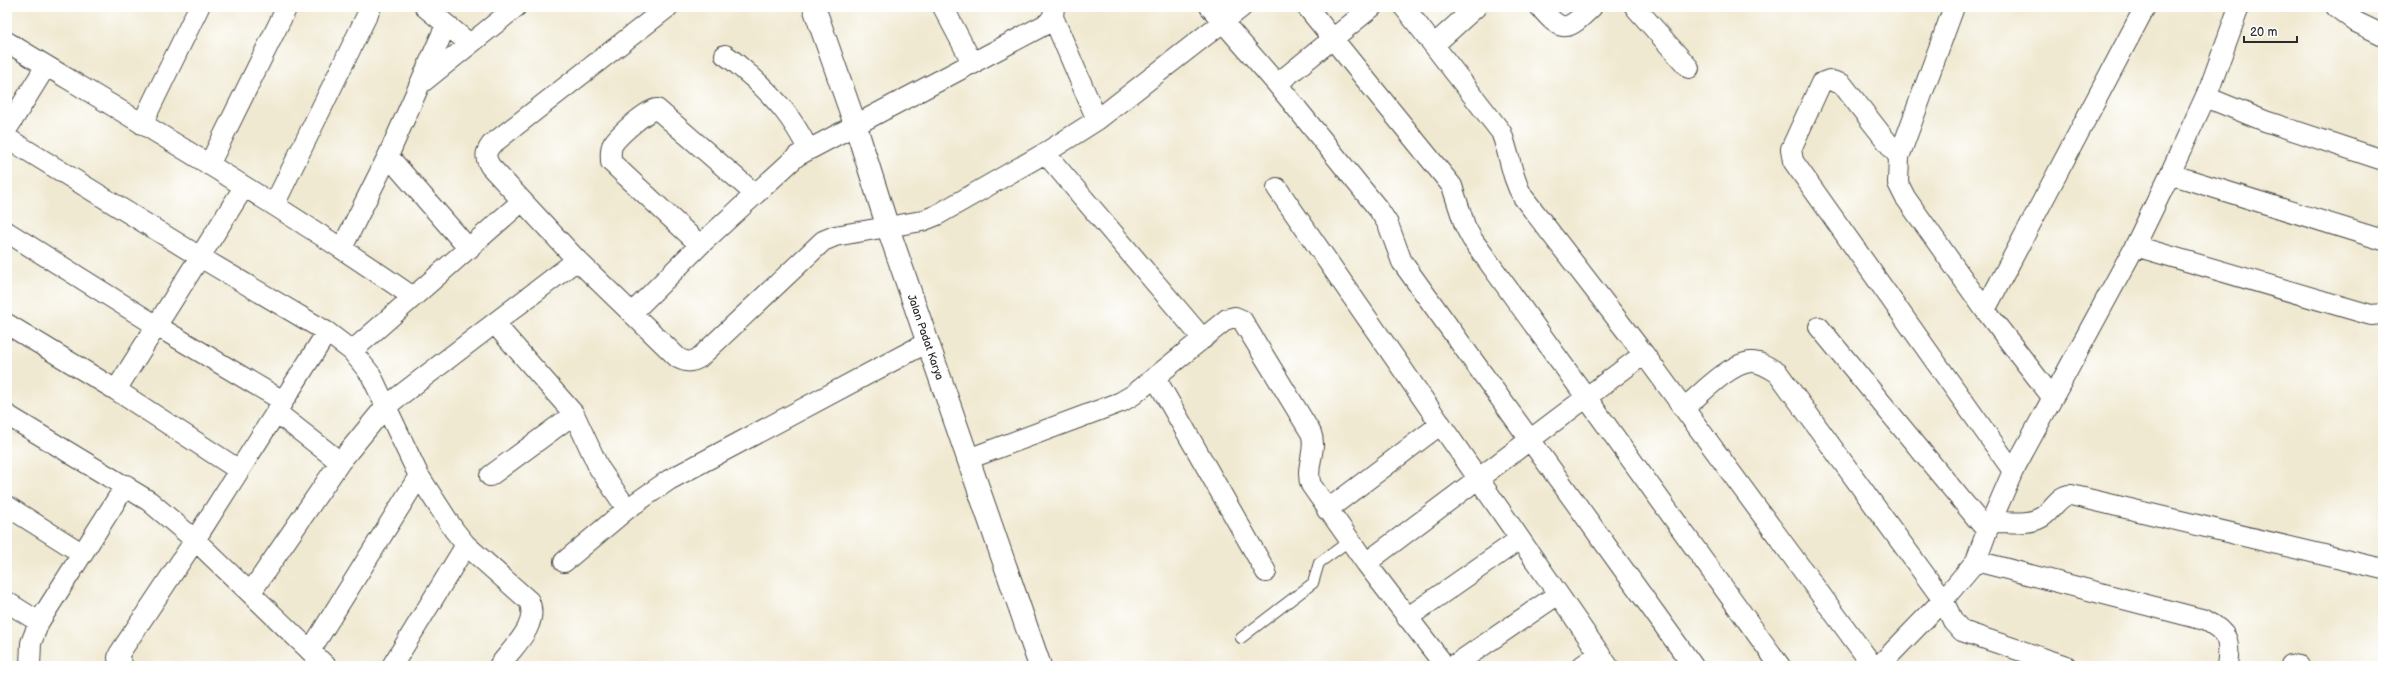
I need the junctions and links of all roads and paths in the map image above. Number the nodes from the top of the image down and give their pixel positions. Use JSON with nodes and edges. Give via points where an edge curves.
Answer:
{"nodes":[{"id":1,"x":199,"y":7,"type":"edge"},
{"id":2,"x":287,"y":7,"type":"edge"},
{"id":3,"x":371,"y":7,"type":"edge"},
{"id":4,"x":425,"y":7,"type":"edge"},
{"id":5,"x":516,"y":7,"type":"edge"},
{"id":6,"x":814,"y":7,"type":"edge"},
{"id":7,"x":944,"y":7,"type":"edge"},
{"id":8,"x":1210,"y":7,"type":"edge"},
{"id":9,"x":1242,"y":7,"type":"edge"},
{"id":10,"x":1307,"y":7,"type":"edge"},
{"id":11,"x":1372,"y":7,"type":"edge"},
{"id":12,"x":1404,"y":7,"type":"edge"},
{"id":13,"x":1476,"y":7,"type":"edge"},
{"id":14,"x":1540,"y":7,"type":"edge"},
{"id":15,"x":1592,"y":7,"type":"edge"},
{"id":16,"x":1635,"y":7,"type":"edge"},
{"id":17,"x":1954,"y":7,"type":"edge"},
{"id":18,"x":2145,"y":7,"type":"edge"},
{"id":19,"x":2239,"y":7,"type":"edge"},
{"id":20,"x":2336,"y":7,"type":"edge"},
{"id":21,"x":665,"y":8,"type":"edge"},
{"id":22,"x":1054,"y":12,"type":"edge"},
{"id":23,"x":1223,"y":22,"type":"junction"},
{"id":24,"x":446,"y":25,"type":"junction"},
{"id":25,"x":2383,"y":35,"type":"edge"},
{"id":26,"x":1334,"y":40,"type":"junction"},
{"id":27,"x":7,"y":42,"type":"edge"},
{"id":28,"x":470,"y":44,"type":"junction"},
{"id":29,"x":1434,"y":44,"type":"junction"},
{"id":30,"x":725,"y":55,"type":"dead end"},
{"id":31,"x":973,"y":64,"type":"junction"},
{"id":32,"x":46,"y":66,"type":"junction"},
{"id":33,"x":1690,"y":68,"type":"dead end"},
{"id":34,"x":420,"y":84,"type":"junction"},
{"id":35,"x":1277,"y":84,"type":"junction"},
{"id":36,"x":2206,"y":97,"type":"junction"},
{"id":37,"x":1098,"y":120,"type":"junction"},
{"id":38,"x":142,"y":124,"type":"junction"},
{"id":39,"x":855,"y":124,"type":"junction"},
{"id":40,"x":7,"y":129,"type":"edge"},
{"id":41,"x":7,"y":138,"type":"edge"},
{"id":42,"x":808,"y":149,"type":"junction"},
{"id":43,"x":1045,"y":154,"type":"junction"},
{"id":44,"x":388,"y":156,"type":"junction"},
{"id":45,"x":1899,"y":157,"type":"junction"},
{"id":46,"x":2383,"y":160,"type":"edge"},
{"id":47,"x":209,"y":165,"type":"junction"},
{"id":48,"x":2170,"y":174,"type":"junction"},
{"id":49,"x":244,"y":187,"type":"junction"},
{"id":50,"x":1276,"y":188,"type":"dead end"},
{"id":51,"x":755,"y":194,"type":"junction"},
{"id":52,"x":521,"y":202,"type":"junction"},
{"id":53,"x":274,"y":205,"type":"junction"},
{"id":54,"x":888,"y":228,"type":"junction"},
{"id":55,"x":7,"y":232,"type":"edge"},
{"id":56,"x":2383,"y":240,"type":"edge"},
{"id":57,"x":700,"y":245,"type":"junction"},
{"id":58,"x":2135,"y":246,"type":"junction"},
{"id":59,"x":342,"y":248,"type":"junction"},
{"id":60,"x":469,"y":248,"type":"junction"},
{"id":61,"x":200,"y":257,"type":"junction"},
{"id":62,"x":577,"y":260,"type":"junction"},
{"id":63,"x":413,"y":297,"type":"junction"},
{"id":64,"x":1985,"y":310,"type":"junction"},
{"id":65,"x":632,"y":313,"type":"junction"},
{"id":66,"x":2382,"y":316,"type":"edge"},
{"id":67,"x":7,"y":324,"type":"edge"},
{"id":68,"x":495,"y":324,"type":"junction"},
{"id":69,"x":157,"y":326,"type":"junction"},
{"id":70,"x":1819,"y":327,"type":"dead end"},
{"id":71,"x":327,"y":332,"type":"junction"},
{"id":72,"x":1203,"y":339,"type":"junction"},
{"id":73,"x":928,"y":342,"type":"junction"},
{"id":74,"x":352,"y":351,"type":"junction"},
{"id":75,"x":1644,"y":354,"type":"junction"},
{"id":76,"x":1155,"y":377,"type":"junction"},
{"id":77,"x":116,"y":390,"type":"junction"},
{"id":78,"x":1586,"y":397,"type":"junction"},
{"id":79,"x":2052,"y":397,"type":"junction"},
{"id":80,"x":279,"y":406,"type":"junction"},
{"id":81,"x":384,"y":407,"type":"junction"},
{"id":82,"x":1684,"y":408,"type":"junction"},
{"id":83,"x":574,"y":414,"type":"junction"},
{"id":84,"x":7,"y":415,"type":"edge"},
{"id":85,"x":1441,"y":424,"type":"junction"},
{"id":86,"x":1529,"y":440,"type":"junction"},
{"id":87,"x":968,"y":459,"type":"junction"},
{"id":88,"x":340,"y":462,"type":"junction"},
{"id":89,"x":239,"y":470,"type":"junction"},
{"id":90,"x":2013,"y":472,"type":"junction"},
{"id":91,"x":419,"y":476,"type":"junction"},
{"id":92,"x":490,"y":476,"type":"dead end"},
{"id":93,"x":1478,"y":478,"type":"junction"},
{"id":94,"x":126,"y":485,"type":"junction"},
{"id":95,"x":7,"y":506,"type":"edge"},
{"id":96,"x":627,"y":509,"type":"junction"},
{"id":97,"x":1327,"y":510,"type":"junction"},
{"id":98,"x":1989,"y":526,"type":"junction"},
{"id":99,"x":1520,"y":539,"type":"junction"},
{"id":100,"x":195,"y":540,"type":"junction"},
{"id":101,"x":1349,"y":541,"type":"junction"},
{"id":102,"x":466,"y":545,"type":"junction"},
{"id":103,"x":84,"y":554,"type":"junction"},
{"id":104,"x":1976,"y":561,"type":"junction"},
{"id":105,"x":564,"y":562,"type":"dead end"},
{"id":106,"x":1366,"y":563,"type":"junction"},
{"id":107,"x":2383,"y":568,"type":"edge"},
{"id":108,"x":1266,"y":572,"type":"dead end"},
{"id":109,"x":251,"y":592,"type":"junction"},
{"id":110,"x":1557,"y":595,"type":"junction"},
{"id":111,"x":1943,"y":600,"type":"junction"},
{"id":112,"x":7,"y":602,"type":"edge"},
{"id":113,"x":1407,"y":618,"type":"junction"},
{"id":114,"x":39,"y":622,"type":"junction"},
{"id":115,"x":1241,"y":638,"type":"dead end"},
{"id":116,"x":310,"y":651,"type":"junction"},
{"id":117,"x":1604,"y":660,"type":"edge"},
{"id":118,"x":26,"y":661,"type":"edge"},
{"id":119,"x":121,"y":664,"type":"edge"},
{"id":120,"x":326,"y":666,"type":"edge"},
{"id":121,"x":392,"y":666,"type":"edge"},
{"id":122,"x":499,"y":666,"type":"edge"},
{"id":123,"x":1040,"y":666,"type":"edge"},
{"id":124,"x":1445,"y":666,"type":"edge"},
{"id":125,"x":1453,"y":666,"type":"edge"},
{"id":126,"x":1582,"y":666,"type":"edge"},
{"id":127,"x":1693,"y":666,"type":"edge"},
{"id":128,"x":1780,"y":666,"type":"edge"},
{"id":129,"x":1872,"y":666,"type":"edge"},
{"id":130,"x":1879,"y":666,"type":"edge"},
{"id":131,"x":2066,"y":666,"type":"edge"},
{"id":132,"x":2227,"y":666,"type":"edge"}],
"edges":[{"from":1,"to":38,"type":"street"},
{"from":2,"to":47,"type":"street"},
{"from":3,"to":53,"type":"street"},
{"from":4,"to":24,"type":"street"},
{"from":5,"to":28,"type":"street"},
{"from":6,"to":39,"type":"street","name":"Jalan Padat Karya"},
{"from":7,"to":31,"type":"street"},
{"from":8,"to":23,"type":"street"},
{"from":9,"to":23,"type":"street"},
{"from":10,"to":26,"type":"street"},
{"from":11,"to":26,"type":"street"},
{"from":12,"to":29,"type":"street"},
{"from":13,"to":29,"type":"street"},
{"from":14,"to":15,"type":"street","via":[[1553,23],[1561,27],[1575,23]]},
{"from":16,"to":33,"type":"street"},
{"from":17,"to":45,"type":"street"},
{"from":18,"to":64,"type":"street"},
{"from":19,"to":36,"type":"street"},
{"from":20,"to":25,"type":"street","via":[[2356,22]]},
{"from":21,"to":52,"type":"street","via":[[486,151],[486,159],[490,166]]},
{"from":22,"to":31,"type":"street","via":[[1048,24]]},
{"from":22,"to":37,"type":"street"},
{"from":23,"to":35,"type":"street"},
{"from":23,"to":37,"type":"street"},
{"from":24,"to":28,"type":"street"},
{"from":24,"to":34,"type":"street"},
{"from":26,"to":35,"type":"street"},
{"from":26,"to":78,"type":"street","via":[[1452,186],[1472,240]]},
{"from":27,"to":32,"type":"street"},
{"from":28,"to":34,"type":"street"},
{"from":29,"to":75,"type":"street","via":[[1501,132],[1508,148],[1513,176],[1524,197]]},
{"from":30,"to":42,"type":"street","via":[[775,97],[789,115]]},
{"from":31,"to":39,"type":"street"},
{"from":32,"to":38,"type":"street"},
{"from":32,"to":40,"type":"street"},
{"from":34,"to":44,"type":"street"},
{"from":35,"to":86,"type":"street","via":[[1379,210],[1388,224],[1402,262]]},
{"from":36,"to":46,"type":"street","via":[[2264,122]]},
{"from":36,"to":48,"type":"street"},
{"from":37,"to":43,"type":"street"},
{"from":38,"to":47,"type":"street"},
{"from":39,"to":42,"type":"street"},
{"from":39,"to":54,"type":"street","name":"Jalan Padat Karya"},
{"from":41,"to":61,"type":"street"},
{"from":42,"to":51,"type":"street"},
{"from":43,"to":54,"type":"street","via":[[937,215]]},
{"from":43,"to":72,"type":"street"},
{"from":44,"to":59,"type":"street"},
{"from":44,"to":60,"type":"street"},
{"from":45,"to":64,"type":"street","via":[[1898,183],[1905,197]]},
{"from":45,"to":90,"type":"street","via":[[1842,84],[1829,80],[1821,83],[1791,149],[1793,161]]},
{"from":47,"to":49,"type":"street"},
{"from":48,"to":56,"type":"street"},
{"from":48,"to":58,"type":"street"},
{"from":49,"to":53,"type":"street"},
{"from":49,"to":61,"type":"street"},
{"from":50,"to":85,"type":"street"},
{"from":51,"to":57,"type":"street"},
{"from":51,"to":57,"type":"street","via":[[658,109],[647,112],[618,138],[612,146],[611,162]]},
{"from":52,"to":60,"type":"street"},
{"from":52,"to":62,"type":"street"},
{"from":53,"to":59,"type":"street"},
{"from":54,"to":65,"type":"street","via":[[835,236],[823,241],[692,362],[678,358]]},
{"from":54,"to":73,"type":"street","name":"Jalan Padat Karya"},
{"from":55,"to":69,"type":"street"},
{"from":57,"to":65,"type":"street"},
{"from":58,"to":66,"type":"street"},
{"from":58,"to":79,"type":"street"},
{"from":59,"to":63,"type":"street"},
{"from":60,"to":63,"type":"street"},
{"from":61,"to":69,"type":"street"},
{"from":61,"to":71,"type":"street"},
{"from":62,"to":65,"type":"street"},
{"from":62,"to":68,"type":"street"},
{"from":63,"to":74,"type":"street"},
{"from":64,"to":79,"type":"street"},
{"from":67,"to":77,"type":"street"},
{"from":68,"to":81,"type":"street"},
{"from":68,"to":83,"type":"street"},
{"from":69,"to":77,"type":"street"},
{"from":69,"to":80,"type":"street"},
{"from":70,"to":98,"type":"street"},
{"from":71,"to":74,"type":"street"},
{"from":71,"to":80,"type":"street"},
{"from":72,"to":76,"type":"street"},
{"from":72,"to":97,"type":"street","via":[[1227,319],[1235,317],[1242,320],[1311,433],[1314,440],[1308,478]]},
{"from":73,"to":87,"type":"street","name":"Jalan Padat Karya"},
{"from":73,"to":96,"type":"street","via":[[668,480]]},
{"from":74,"to":81,"type":"street","via":[[370,375]]},
{"from":75,"to":78,"type":"street"},
{"from":75,"to":82,"type":"street"},
{"from":76,"to":87,"type":"street","via":[[1133,395],[1106,408]]},
{"from":76,"to":108,"type":"street"},
{"from":77,"to":89,"type":"street"},
{"from":78,"to":86,"type":"street"},
{"from":78,"to":128,"type":"street"},
{"from":79,"to":90,"type":"street"},
{"from":80,"to":88,"type":"street"},
{"from":80,"to":89,"type":"street"},
{"from":81,"to":88,"type":"street"},
{"from":81,"to":91,"type":"street"},
{"from":82,"to":111,"type":"street","via":[[1736,366],[1751,362],[1767,366],[1778,373]]},
{"from":82,"to":129,"type":"street"},
{"from":83,"to":92,"type":"street"},
{"from":83,"to":96,"type":"street","via":[[599,468]]},
{"from":84,"to":94,"type":"street"},
{"from":85,"to":93,"type":"street"},
{"from":85,"to":97,"type":"street"},
{"from":86,"to":93,"type":"street"},
{"from":86,"to":127,"type":"street"},
{"from":87,"to":123,"type":"street","name":"Jalan Padat Karya"},
{"from":88,"to":109,"type":"street"},
{"from":89,"to":100,"type":"street"},
{"from":90,"to":98,"type":"street"},
{"from":91,"to":102,"type":"street"},
{"from":91,"to":116,"type":"street"},
{"from":93,"to":99,"type":"street"},
{"from":93,"to":106,"type":"street"},
{"from":94,"to":100,"type":"street"},
{"from":94,"to":103,"type":"street"},
{"from":95,"to":103,"type":"street"},
{"from":96,"to":105,"type":"street"},
{"from":97,"to":101,"type":"street"},
{"from":98,"to":104,"type":"street"},
{"from":98,"to":107,"type":"street","via":[[2036,520],[2064,496],[2071,495]]},
{"from":99,"to":110,"type":"street"},
{"from":99,"to":113,"type":"street"},
{"from":100,"to":109,"type":"street"},
{"from":100,"to":119,"type":"street","via":[[119,654]]},
{"from":101,"to":106,"type":"street"},
{"from":101,"to":115,"type":"lane","via":[[1320,564],[1313,583]]},
{"from":102,"to":121,"type":"street"},
{"from":102,"to":122,"type":"street","via":[[529,602],[532,608],[530,624]]},
{"from":103,"to":114,"type":"street"},
{"from":104,"to":111,"type":"street"},
{"from":104,"to":132,"type":"street","via":[[2205,620],[2217,626],[2225,635],[2230,648]]},
{"from":106,"to":113,"type":"street"},
{"from":109,"to":116,"type":"street"},
{"from":110,"to":117,"type":"street"},
{"from":110,"to":125,"type":"street"},
{"from":111,"to":130,"type":"street"},
{"from":111,"to":131,"type":"street","via":[[1953,621],[1962,631]]},
{"from":112,"to":114,"type":"street"},
{"from":113,"to":124,"type":"street"},
{"from":114,"to":118,"type":"street"},
{"from":116,"to":120,"type":"street"},
{"from":117,"to":126,"type":"street"}]}
